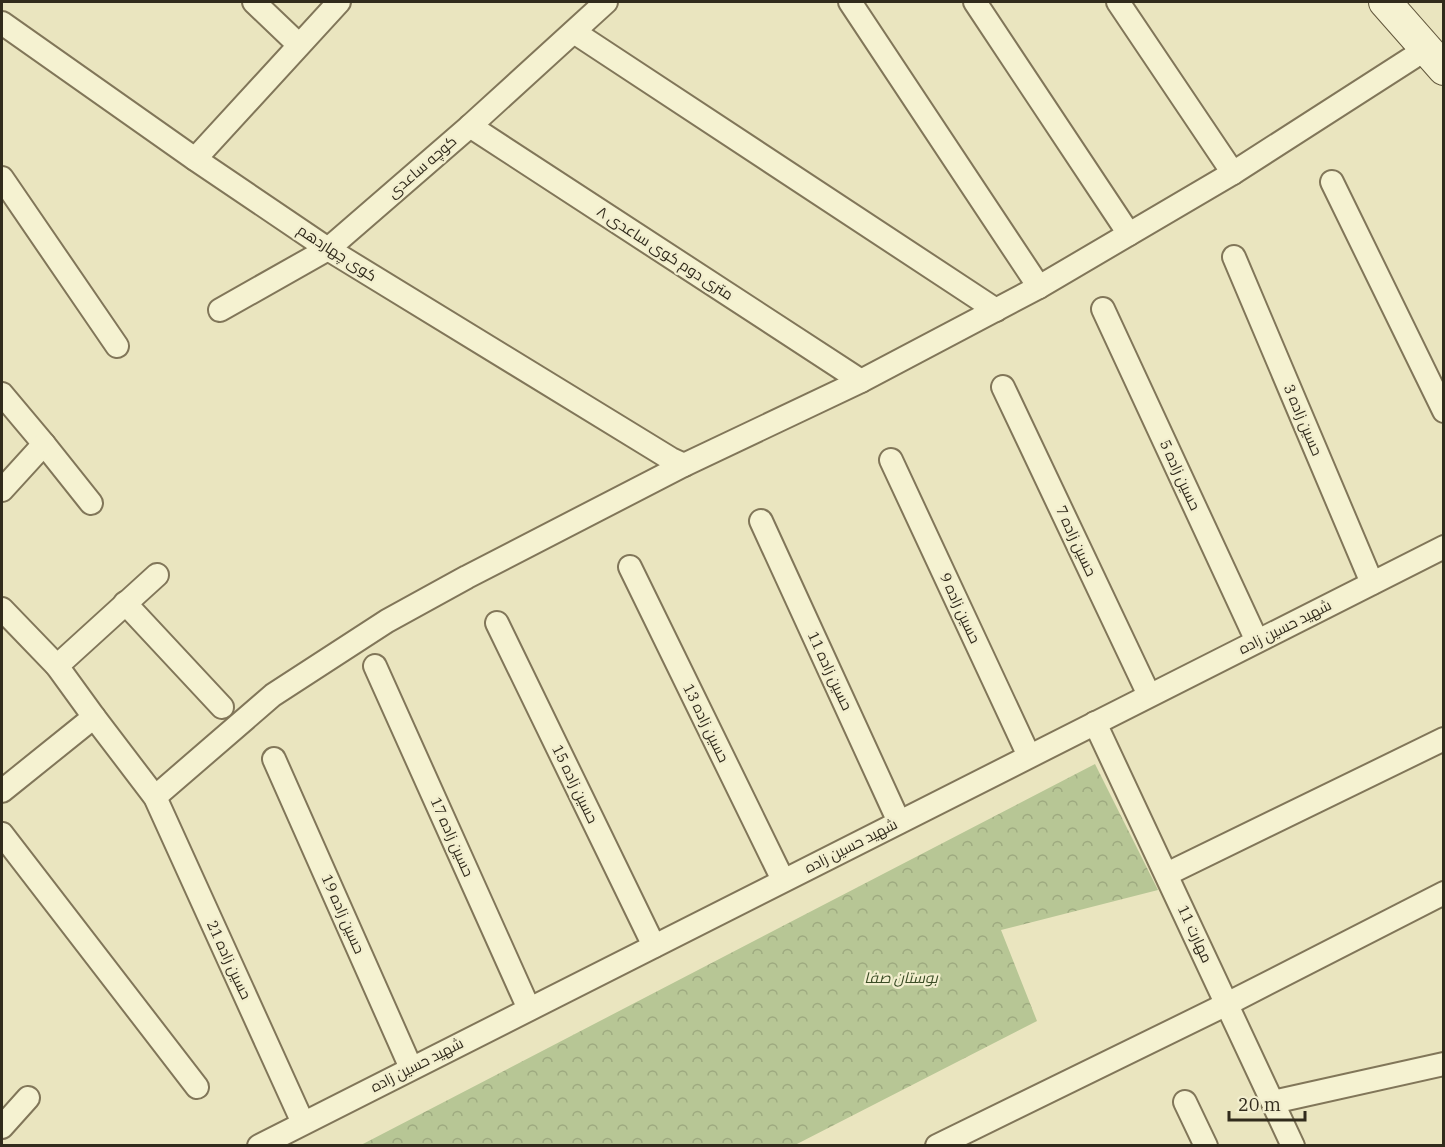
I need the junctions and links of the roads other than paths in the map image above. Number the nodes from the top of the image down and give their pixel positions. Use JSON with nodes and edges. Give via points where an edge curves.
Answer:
{"nodes":[{"id":1,"x":254,"y":2,"type":"edge"},
{"id":2,"x":339,"y":2,"type":"edge"},
{"id":3,"x":606,"y":2,"type":"edge"},
{"id":4,"x":850,"y":2,"type":"edge"},
{"id":5,"x":975,"y":2,"type":"edge"},
{"id":6,"x":1118,"y":2,"type":"edge"},
{"id":7,"x":1385,"y":2,"type":"edge"},
{"id":8,"x":1417,"y":2,"type":"edge"},
{"id":9,"x":2,"y":22,"type":"edge"},
{"id":10,"x":574,"y":32,"type":"junction"},
{"id":11,"x":299,"y":45,"type":"junction"},
{"id":12,"x":1435,"y":59,"type":"edge"},
{"id":13,"x":470,"y":126,"type":"junction"},
{"id":14,"x":195,"y":159,"type":"junction"},
{"id":15,"x":1233,"y":173,"type":"junction"},
{"id":16,"x":2,"y":178,"type":"edge"},
{"id":17,"x":1332,"y":182,"type":"dead end"},
{"id":18,"x":1129,"y":234,"type":"junction"},
{"id":19,"x":328,"y":249,"type":"junction"},
{"id":20,"x":1234,"y":257,"type":"dead end"},
{"id":21,"x":1039,"y":287,"type":"junction"},
{"id":22,"x":1103,"y":309,"type":"dead end"},
{"id":23,"x":220,"y":310,"type":"dead end"},
{"id":24,"x":996,"y":310,"type":"junction"},
{"id":25,"x":117,"y":346,"type":"dead end"},
{"id":26,"x":861,"y":381,"type":"junction"},
{"id":27,"x":1003,"y":387,"type":"dead end"},
{"id":28,"x":2,"y":394,"type":"edge"},
{"id":29,"x":1443,"y":411,"type":"edge"},
{"id":30,"x":44,"y":444,"type":"junction"},
{"id":31,"x":891,"y":460,"type":"dead end"},
{"id":32,"x":684,"y":465,"type":"junction"},
{"id":33,"x":2,"y":490,"type":"edge"},
{"id":34,"x":91,"y":503,"type":"dead end"},
{"id":35,"x":761,"y":521,"type":"dead end"},
{"id":36,"x":1443,"y":547,"type":"edge"},
{"id":37,"x":630,"y":567,"type":"dead end"},
{"id":38,"x":157,"y":575,"type":"dead end"},
{"id":39,"x":1372,"y":583,"type":"junction"},
{"id":40,"x":125,"y":603,"type":"junction"},
{"id":41,"x":2,"y":609,"type":"edge"},
{"id":42,"x":496,"y":623,"type":"dead end"},
{"id":43,"x":1257,"y":641,"type":"junction"},
{"id":44,"x":57,"y":666,"type":"junction"},
{"id":45,"x":375,"y":666,"type":"dead end"},
{"id":46,"x":1149,"y":695,"type":"junction"},
{"id":47,"x":222,"y":708,"type":"dead end"},
{"id":48,"x":94,"y":717,"type":"junction"},
{"id":49,"x":1095,"y":723,"type":"junction"},
{"id":50,"x":1443,"y":739,"type":"edge"},
{"id":51,"x":1029,"y":756,"type":"junction"},
{"id":52,"x":274,"y":759,"type":"dead end"},
{"id":53,"x":2,"y":791,"type":"edge"},
{"id":54,"x":155,"y":797,"type":"junction"},
{"id":55,"x":899,"y":822,"type":"junction"},
{"id":56,"x":2,"y":834,"type":"edge"},
{"id":57,"x":1167,"y":874,"type":"junction"},
{"id":58,"x":783,"y":880,"type":"junction"},
{"id":59,"x":1443,"y":893,"type":"edge"},
{"id":60,"x":654,"y":946,"type":"junction"},
{"id":61,"x":1227,"y":1004,"type":"junction"},
{"id":62,"x":529,"y":1009,"type":"junction"},
{"id":63,"x":1443,"y":1064,"type":"edge"},
{"id":64,"x":411,"y":1068,"type":"junction"},
{"id":65,"x":197,"y":1087,"type":"dead end"},
{"id":66,"x":28,"y":1098,"type":"dead end"},
{"id":67,"x":1185,"y":1102,"type":"dead end"},
{"id":68,"x":1273,"y":1102,"type":"junction"},
{"id":69,"x":303,"y":1123,"type":"junction"},
{"id":70,"x":2,"y":1127,"type":"edge"},
{"id":71,"x":259,"y":1146,"type":"edge"},
{"id":72,"x":937,"y":1146,"type":"edge"},
{"id":73,"x":1206,"y":1146,"type":"edge"},
{"id":74,"x":1293,"y":1146,"type":"edge"}],
"edges":[{"from":1,"to":11,"type":"street"},
{"from":2,"to":11,"type":"street"},
{"from":3,"to":10,"type":"street","name":"کوچه ساعدی"},
{"from":4,"to":21,"type":"street"},
{"from":5,"to":18,"type":"street"},
{"from":6,"to":15,"type":"street"},
{"from":7,"to":12,"type":"main road"},
{"from":8,"to":12,"type":"main road"},
{"from":9,"to":14,"type":"street","name":"کوی چهاردهم"},
{"from":10,"to":13,"type":"street","name":"کوچه ساعدی"},
{"from":10,"to":24,"type":"street"},
{"from":11,"to":14,"type":"street"},
{"from":12,"to":15,"type":"street"},
{"from":13,"to":19,"type":"street","name":"کوچه ساعدی"},
{"from":13,"to":26,"type":"street","name":"۸ متری دوم کوی ساعدی"},
{"from":14,"to":19,"type":"street","name":"کوی چهاردهم"},
{"from":15,"to":18,"type":"street"},
{"from":16,"to":25,"type":"street"},
{"from":17,"to":29,"type":"street"},
{"from":18,"to":21,"type":"street"},
{"from":19,"to":23,"type":"street","name":"کوچه ساعدی"},
{"from":19,"to":32,"type":"street","name":"کوی چهاردهم"},
{"from":20,"to":39,"type":"street","name":"حسین زاده 3"},
{"from":21,"to":24,"type":"street"},
{"from":22,"to":43,"type":"street","name":"حسین زاده 5"},
{"from":24,"to":26,"type":"street"},
{"from":26,"to":32,"type":"street"},
{"from":27,"to":46,"type":"street","name":"حسین زاده 7"},
{"from":28,"to":30,"type":"street"},
{"from":30,"to":33,"type":"street"},
{"from":30,"to":34,"type":"street"},
{"from":31,"to":51,"type":"street","name":"حسین زاده 9"},
{"from":32,"to":54,"type":"street","via":[[387,621],[273,695]]},
{"from":35,"to":55,"type":"street","name":"حسین زاده 11"},
{"from":36,"to":39,"type":"street","name":"شهید حسین زاده"},
{"from":37,"to":58,"type":"street","name":"حسین زاده 13"},
{"from":38,"to":40,"type":"street"},
{"from":39,"to":43,"type":"street","name":"شهید حسین زاده"},
{"from":40,"to":44,"type":"street"},
{"from":40,"to":47,"type":"street"},
{"from":41,"to":44,"type":"street","name":"حسین زاده 21"},
{"from":42,"to":60,"type":"street","name":"حسین زاده 15"},
{"from":43,"to":46,"type":"street","name":"شهید حسین زاده"},
{"from":44,"to":48,"type":"street","name":"حسین زاده 21"},
{"from":45,"to":62,"type":"street","name":"حسین زاده 17"},
{"from":46,"to":49,"type":"street","name":"شهید حسین زاده"},
{"from":48,"to":53,"type":"street"},
{"from":48,"to":54,"type":"street","name":"حسین زاده 21"},
{"from":49,"to":51,"type":"street","name":"شهید حسین زاده"},
{"from":49,"to":57,"type":"street","name":"مهارت 11"},
{"from":50,"to":57,"type":"street"},
{"from":51,"to":55,"type":"street","name":"شهید حسین زاده"},
{"from":52,"to":64,"type":"street","name":"حسین زاده 19"},
{"from":54,"to":69,"type":"street","name":"حسین زاده 21"},
{"from":55,"to":58,"type":"street","name":"شهید حسین زاده"},
{"from":56,"to":65,"type":"street"},
{"from":57,"to":61,"type":"street","name":"مهارت 11"},
{"from":58,"to":60,"type":"street","name":"شهید حسین زاده"},
{"from":59,"to":61,"type":"street"},
{"from":60,"to":62,"type":"street","name":"شهید حسین زاده"},
{"from":61,"to":68,"type":"street","name":"مهارت 11"},
{"from":61,"to":72,"type":"street"},
{"from":62,"to":64,"type":"street","name":"شهید حسین زاده"},
{"from":63,"to":68,"type":"street"},
{"from":64,"to":69,"type":"street","name":"شهید حسین زاده"},
{"from":66,"to":70,"type":"street"},
{"from":67,"to":73,"type":"street"},
{"from":68,"to":74,"type":"street","name":"مهارت 11"},
{"from":69,"to":71,"type":"street","name":"شهید حسین زاده"}]}
